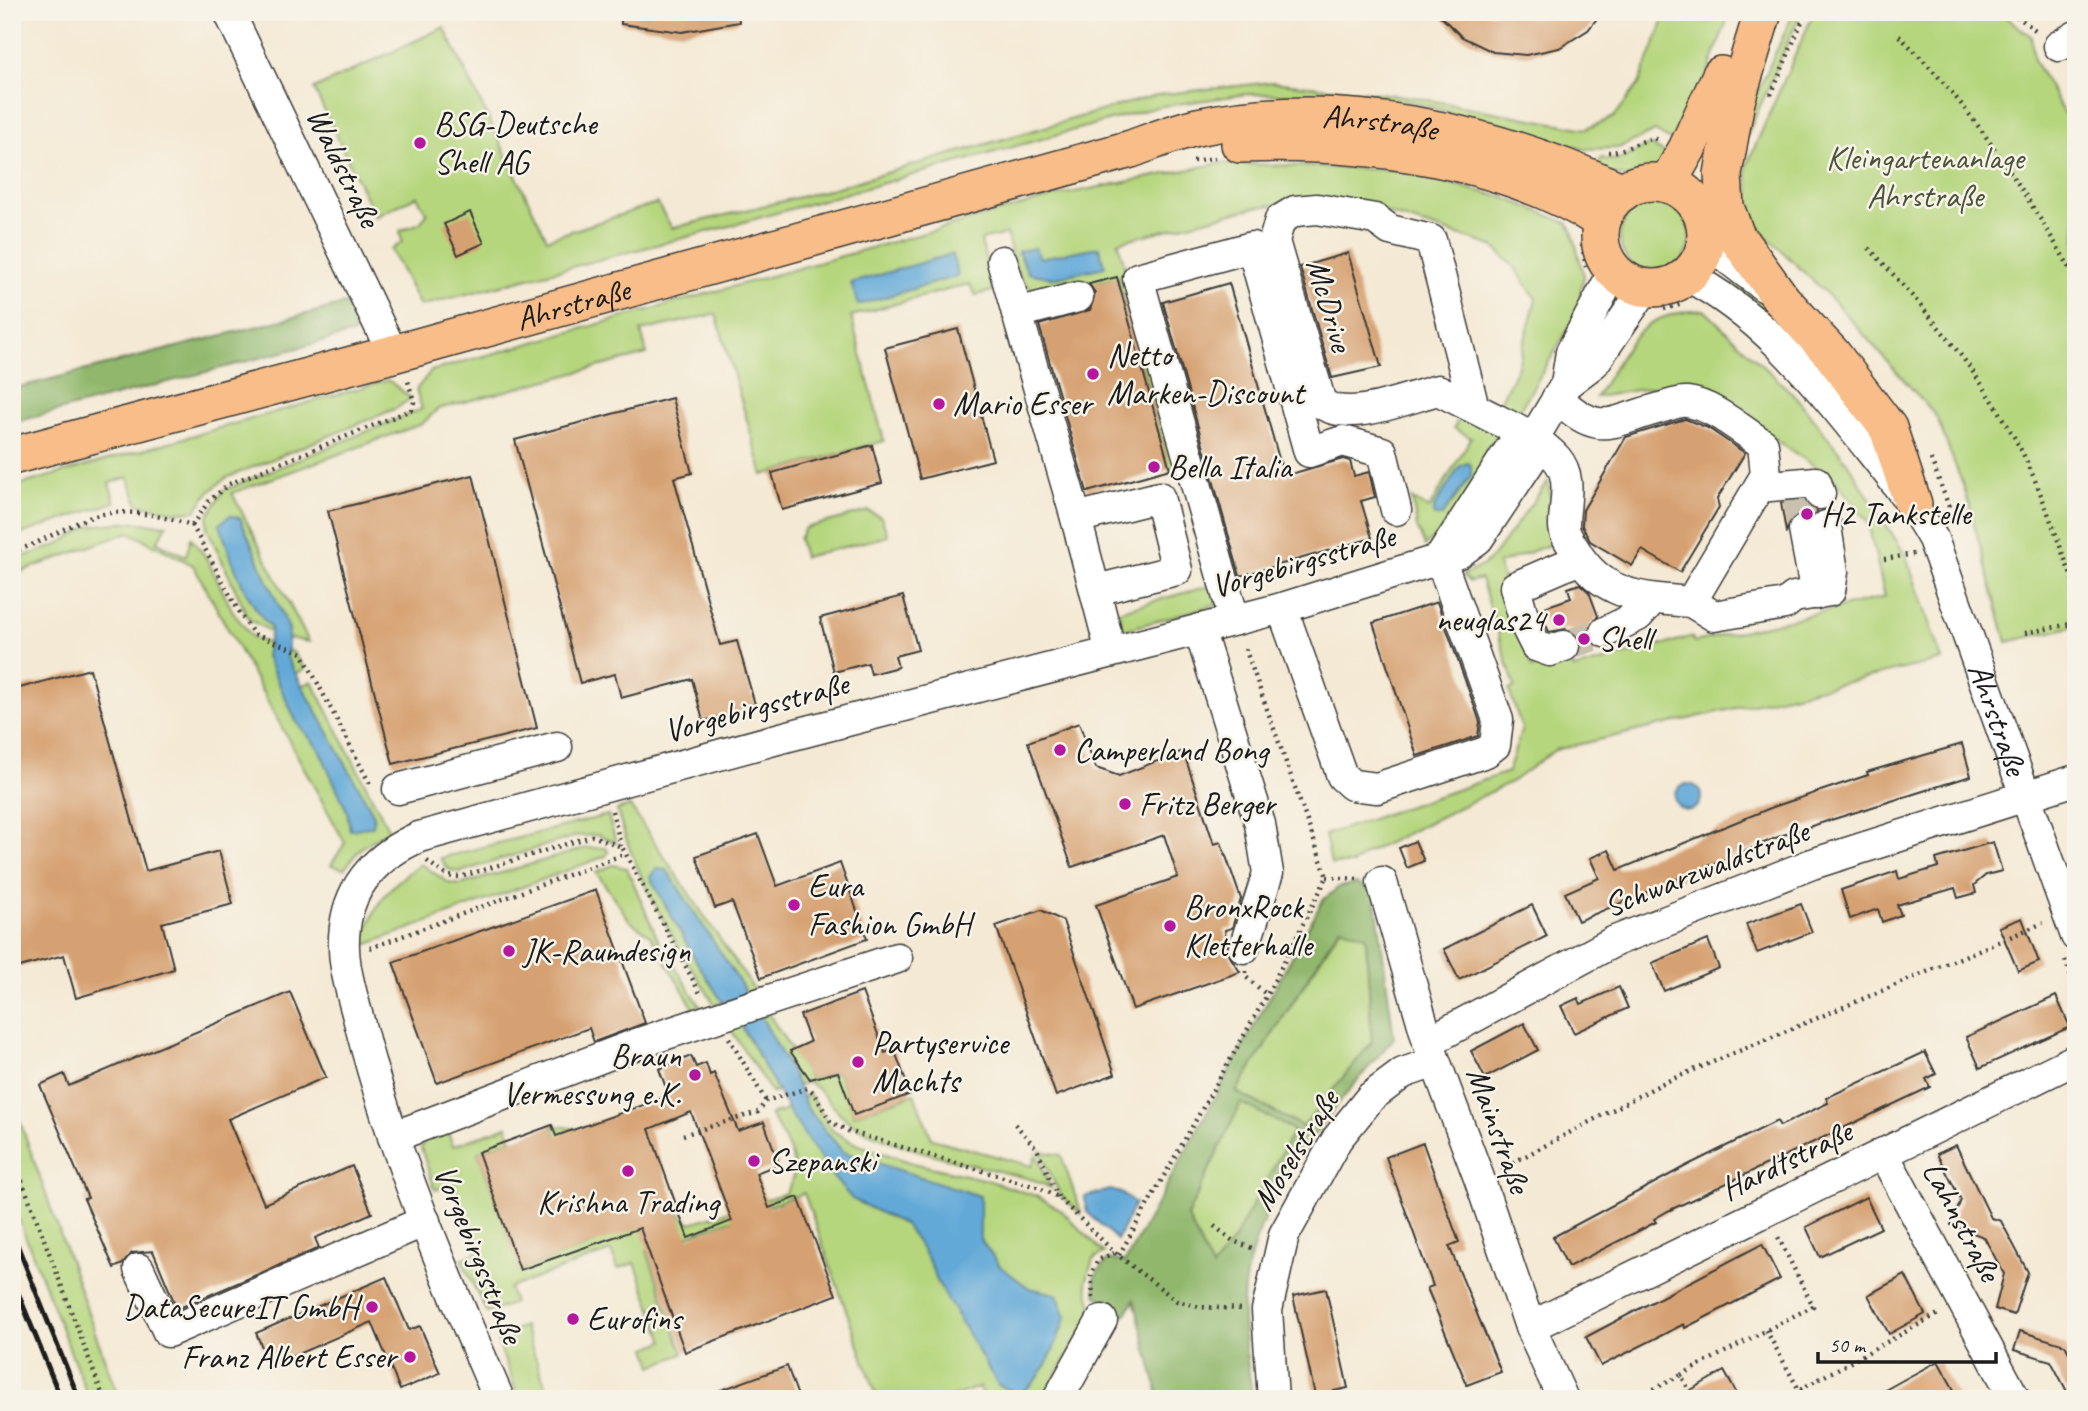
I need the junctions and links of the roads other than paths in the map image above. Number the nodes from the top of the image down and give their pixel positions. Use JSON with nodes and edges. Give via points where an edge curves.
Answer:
{"nodes":[{"id":1,"x":229,"y":12,"type":"edge"},
{"id":2,"x":1757,"y":12,"type":"edge"},
{"id":3,"x":1763,"y":12,"type":"edge"},
{"id":4,"x":1753,"y":99,"type":"junction"},
{"id":5,"x":1131,"y":149,"type":"junction"},
{"id":6,"x":1623,"y":191,"type":"junction"},
{"id":7,"x":1680,"y":192,"type":"junction"},
{"id":8,"x":1591,"y":229,"type":"junction"},
{"id":9,"x":1706,"y":242,"type":"junction"},
{"id":10,"x":1002,"y":261,"type":"dead end"},
{"id":11,"x":1601,"y":274,"type":"junction"},
{"id":12,"x":1686,"y":290,"type":"junction"},
{"id":13,"x":1078,"y":297,"type":"dead end"},
{"id":14,"x":1651,"y":300,"type":"junction"},
{"id":15,"x":1782,"y":300,"type":"junction"},
{"id":16,"x":1017,"y":313,"type":"junction"},
{"id":17,"x":393,"y":354,"type":"junction"},
{"id":18,"x":1561,"y":391,"type":"junction"},
{"id":19,"x":1474,"y":408,"type":"junction"},
{"id":20,"x":1533,"y":439,"type":"junction"},
{"id":21,"x":12,"y":456,"type":"edge"},
{"id":22,"x":1759,"y":487,"type":"junction"},
{"id":23,"x":1804,"y":493,"type":"dead end"},
{"id":24,"x":1913,"y":504,"type":"junction"},
{"id":25,"x":1396,"y":510,"type":"dead end"},
{"id":26,"x":1076,"y":518,"type":"junction"},
{"id":27,"x":1815,"y":528,"type":"tunnel mouth"},
{"id":28,"x":1440,"y":558,"type":"junction"},
{"id":29,"x":1580,"y":559,"type":"junction"},
{"id":30,"x":1096,"y":590,"type":"junction"},
{"id":31,"x":1651,"y":601,"type":"junction"},
{"id":32,"x":1691,"y":602,"type":"junction"},
{"id":33,"x":1282,"y":608,"type":"junction"},
{"id":34,"x":1234,"y":619,"type":"junction"},
{"id":35,"x":1199,"y":629,"type":"junction"},
{"id":36,"x":1605,"y":632,"type":"tunnel mouth"},
{"id":37,"x":1563,"y":646,"type":"tunnel mouth"},
{"id":38,"x":1111,"y":652,"type":"junction"},
{"id":39,"x":557,"y":747,"type":"dead end"},
{"id":40,"x":2076,"y":780,"type":"edge"},
{"id":41,"x":388,"y":794,"type":"road end"},
{"id":42,"x":2025,"y":796,"type":"junction"},
{"id":43,"x":1382,"y":881,"type":"dead end"},
{"id":44,"x":2069,"y":945,"type":"edge"},
{"id":45,"x":1244,"y":948,"type":"dead end"},
{"id":46,"x":897,"y":958,"type":"dead end"},
{"id":47,"x":1431,"y":1052,"type":"junction"},
{"id":48,"x":2076,"y":1059,"type":"edge"},
{"id":49,"x":393,"y":1136,"type":"junction"},
{"id":50,"x":1883,"y":1153,"type":"junction"},
{"id":51,"x":425,"y":1221,"type":"junction"},
{"id":52,"x":139,"y":1269,"type":"dead end"},
{"id":53,"x":1102,"y":1320,"type":"road end"},
{"id":54,"x":1530,"y":1327,"type":"junction"},
{"id":55,"x":499,"y":1399,"type":"edge"},
{"id":56,"x":1058,"y":1399,"type":"edge"},
{"id":57,"x":1273,"y":1399,"type":"edge"},
{"id":58,"x":1563,"y":1399,"type":"edge"},
{"id":59,"x":2015,"y":1399,"type":"edge"}],
"edges":[{"from":1,"to":17,"type":"street","name":"Waldstraße"},
{"from":2,"to":7,"type":"main road","via":[[1687,149]]},
{"from":3,"to":4,"type":"main road"},
{"from":4,"to":7,"type":"main road","via":[[1706,166]]},
{"from":4,"to":15,"type":"main road","via":[[1723,174],[1725,207],[1736,236]]},
{"from":5,"to":6,"type":"main road","name":"Ahrstraße","via":[[1196,127],[1274,117],[1359,118],[1430,127],[1522,150]]},
{"from":5,"to":8,"type":"main road","name":"Ahrstraße","via":[[1279,143],[1353,146],[1425,156],[1514,180],[1577,205]]},
{"from":5,"to":17,"type":"main road","name":"Ahrstraße"},
{"from":6,"to":7,"type":"main road","via":[[1641,183]]},
{"from":6,"to":8,"type":"main road"},
{"from":7,"to":9,"type":"main road","via":[[1705,227]]},
{"from":8,"to":11,"type":"main road","via":[[1607,261]]},
{"from":9,"to":12,"type":"main road"},
{"from":9,"to":15,"type":"street","name":"Ahrstraße"},
{"from":10,"to":16,"type":"street"},
{"from":11,"to":14,"type":"main road","via":[[1629,282]]},
{"from":11,"to":18,"type":"street","name":"Vorgebirgsstraße"},
{"from":12,"to":14,"type":"main road","via":[[1668,285]]},
{"from":12,"to":24,"type":"street","name":"Ahrstraße","via":[[1722,294],[1805,369]]},
{"from":13,"to":16,"type":"street"},
{"from":14,"to":18,"type":"street","name":"Vorgebirgsstraße","via":[[1594,363]]},
{"from":15,"to":24,"type":"main road","name":"Ahrstraße","via":[[1832,354],[1888,428]]},
{"from":16,"to":26,"type":"street"},
{"from":17,"to":21,"type":"main road","name":"Ahrstraße"},
{"from":18,"to":20,"type":"street","name":"Vorgebirgsstraße"},
{"from":18,"to":22,"type":"street","via":[[1580,419],[1592,424],[1615,422],[1685,401],[1704,408],[1763,444],[1766,475]]},
{"from":19,"to":19,"type":"street","name":"McDrive","via":[[1431,240],[1390,230],[1375,219],[1318,209],[1295,211],[1280,220],[1274,241],[1321,403],[1348,414],[1438,390]]},
{"from":19,"to":20,"type":"street"},
{"from":20,"to":28,"type":"street","name":"Vorgebirgsstraße","via":[[1532,458],[1478,539],[1459,553]]},
{"from":20,"to":29,"type":"street","via":[[1557,459],[1567,477],[1564,530]]},
{"from":22,"to":23,"type":"street"},
{"from":22,"to":32,"type":"street"},
{"from":24,"to":42,"type":"street","name":"Ahrstraße","via":[[1933,539]]},
{"from":25,"to":34,"type":"street","via":[[1382,452],[1343,440],[1309,452],[1252,247],[1138,278]]},
{"from":26,"to":30,"type":"street"},
{"from":26,"to":30,"type":"street","via":[[1159,497],[1177,570]]},
{"from":27,"to":32,"type":"street","via":[[1832,581],[1830,591],[1714,616]]},
{"from":28,"to":33,"type":"street","name":"Vorgebirgsstraße"},
{"from":28,"to":33,"type":"street","via":[[1498,720],[1495,745],[1377,788],[1352,785],[1342,776]]},
{"from":29,"to":31,"type":"street","via":[[1590,573]]},
{"from":29,"to":37,"type":"street","via":[[1515,587],[1536,646],[1550,651]]},
{"from":30,"to":38,"type":"street"},
{"from":31,"to":32,"type":"street"},
{"from":31,"to":36,"type":"street","via":[[1638,616]]},
{"from":33,"to":34,"type":"street","name":"Vorgebirgsstraße"},
{"from":34,"to":35,"type":"street","name":"Vorgebirgsstraße"},
{"from":35,"to":38,"type":"street","name":"Vorgebirgsstraße"},
{"from":35,"to":45,"type":"street","via":[[1260,824],[1268,873]]},
{"from":38,"to":49,"type":"street","name":"Vorgebirgsstraße","via":[[781,738],[403,845],[382,857],[352,898],[343,958]]},
{"from":39,"to":41,"type":"street"},
{"from":40,"to":42,"type":"street","name":"Schwarzwaldstraße"},
{"from":42,"to":44,"type":"street","name":"Ahrstraße"},
{"from":42,"to":47,"type":"street","name":"Schwarzwaldstraße","via":[[1812,864],[1615,941]]},
{"from":43,"to":47,"type":"street","name":"Mainstraße"},
{"from":46,"to":49,"type":"street","name":"Vorgebirgsstraße","via":[[721,1026]]},
{"from":47,"to":54,"type":"street","name":"Mainstraße"},
{"from":47,"to":57,"type":"street","name":"Moselstraße","via":[[1371,1097],[1337,1139],[1284,1235],[1267,1310]]},
{"from":48,"to":50,"type":"street","name":"Hardtstraße"},
{"from":49,"to":51,"type":"street","name":"Vorgebirgsstraße"},
{"from":50,"to":54,"type":"street","name":"Hardtstraße"},
{"from":50,"to":59,"type":"street","name":"Lahnstraße"},
{"from":51,"to":52,"type":"street","via":[[168,1332]]},
{"from":51,"to":55,"type":"street","name":"Vorgebirgsstraße"},
{"from":53,"to":56,"type":"street"},
{"from":54,"to":58,"type":"street","name":"Mainstraße"}]}
